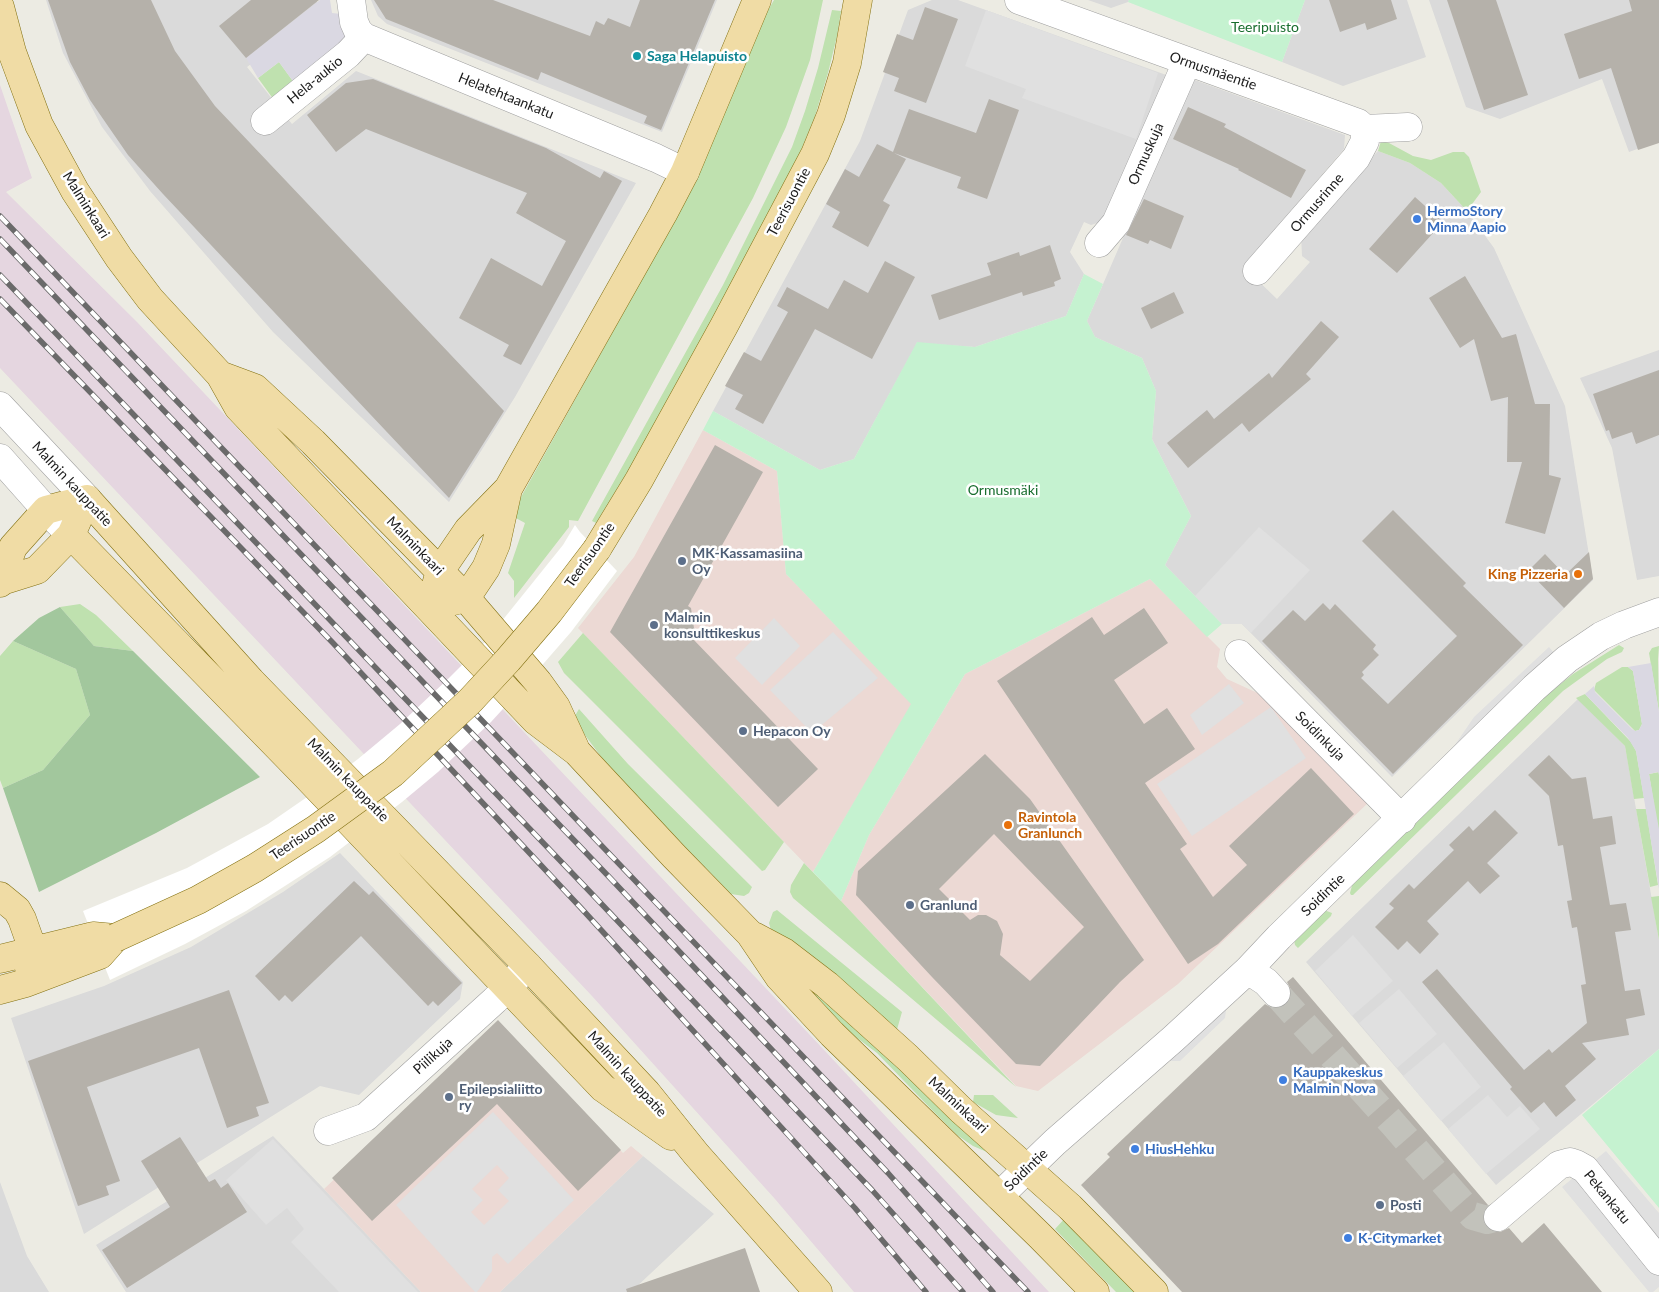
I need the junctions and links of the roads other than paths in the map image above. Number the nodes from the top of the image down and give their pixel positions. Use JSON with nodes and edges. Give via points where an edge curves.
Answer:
{"nodes":[{"id":1,"x":351,"y":0,"type":"edge"},
{"id":2,"x":757,"y":0,"type":"edge"},
{"id":3,"x":858,"y":0,"type":"edge"},
{"id":4,"x":1019,"y":0,"type":"edge"},
{"id":5,"x":0,"y":7,"type":"edge"},
{"id":6,"x":364,"y":38,"type":"junction"},
{"id":7,"x":1187,"y":62,"type":"junction"},
{"id":8,"x":265,"y":121,"type":"dead end"},
{"id":9,"x":1408,"y":127,"type":"dead end"},
{"id":10,"x":1365,"y":129,"type":"junction"},
{"id":11,"x":685,"y":172,"type":"junction"},
{"id":12,"x":1100,"y":243,"type":"dead end"},
{"id":13,"x":1257,"y":271,"type":"dead end"},
{"id":14,"x":220,"y":375,"type":"junction"},
{"id":15,"x":0,"y":406,"type":"edge"},
{"id":16,"x":0,"y":458,"type":"edge"},
{"id":17,"x":508,"y":489,"type":"junction"},
{"id":18,"x":86,"y":499,"type":"junction"},
{"id":19,"x":46,"y":510,"type":"junction"},
{"id":20,"x":71,"y":534,"type":"junction"},
{"id":21,"x":440,"y":571,"type":"junction"},
{"id":22,"x":1,"y":582,"type":"edge"},
{"id":23,"x":466,"y":598,"type":"junction"},
{"id":24,"x":430,"y":607,"type":"junction"},
{"id":25,"x":1659,"y":612,"type":"edge"},
{"id":26,"x":1239,"y":654,"type":"dead end"},
{"id":27,"x":577,"y":752,"type":"junction"},
{"id":28,"x":1402,"y":819,"type":"junction"},
{"id":29,"x":0,"y":896,"type":"edge"},
{"id":30,"x":750,"y":934,"type":"junction"},
{"id":31,"x":102,"y":943,"type":"junction"},
{"id":32,"x":33,"y":950,"type":"junction"},
{"id":33,"x":0,"y":960,"type":"edge"},
{"id":34,"x":528,"y":966,"type":"junction"},
{"id":35,"x":1248,"y":970,"type":"junction"},
{"id":36,"x":26,"y":983,"type":"junction"},
{"id":37,"x":507,"y":987,"type":"junction"},
{"id":38,"x":0,"y":990,"type":"edge"},
{"id":39,"x":1276,"y":993,"type":"tunnel mouth"},
{"id":40,"x":328,"y":1131,"type":"dead end"},
{"id":41,"x":696,"y":1154,"type":"junction"},
{"id":42,"x":1028,"y":1169,"type":"junction"},
{"id":43,"x":999,"y":1196,"type":"junction"},
{"id":44,"x":1498,"y":1217,"type":"tunnel mouth"},
{"id":45,"x":1659,"y":1261,"type":"edge"},
{"id":46,"x":818,"y":1292,"type":"edge"},
{"id":47,"x":1095,"y":1292,"type":"edge"},
{"id":48,"x":1154,"y":1292,"type":"edge"}],
"edges":[{"from":1,"to":6,"type":"street","via":[[354,22]]},
{"from":2,"to":11,"type":"main road"},
{"from":3,"to":31,"type":"main road","name":"Teerisuontie","bridge":true,"via":[[846,62],[831,115],[815,154],[639,480],[597,549],[549,612],[470,701],[393,773],[255,868],[198,900]]},
{"from":4,"to":7,"type":"street","name":"Ormusmäentie"},
{"from":5,"to":14,"type":"main road","name":"Malminkaari","via":[[12,52],[39,125],[75,191],[150,299]]},
{"from":6,"to":8,"type":"street","name":"Hela-aukio"},
{"from":6,"to":11,"type":"street","name":"Helatehtaankatu"},
{"from":7,"to":10,"type":"street","name":"Ormusmäentie","via":[[1358,123]]},
{"from":7,"to":12,"type":"street","name":"Ormuskuja","via":[[1116,223]]},
{"from":9,"to":10,"type":"street","name":"Ormusmäentie"},
{"from":10,"to":13,"type":"street","name":"Ormusrinne","via":[[1365,141],[1356,158]]},
{"from":11,"to":17,"type":"main road"},
{"from":14,"to":21,"type":"main road","name":"Malminkaari","via":[[255,388]]},
{"from":14,"to":24,"type":"main road","name":"Malminkaari","via":[[238,407]]},
{"from":15,"to":18,"type":"street","name":"Malmin kauppatie"},
{"from":16,"to":19,"type":"street","name":"Malmin kauppatie"},
{"from":17,"to":21,"type":"main road","via":[[468,530]]},
{"from":17,"to":23,"type":"main road","via":[[496,544],[486,568]]},
{"from":18,"to":19,"type":"main road"},
{"from":18,"to":20,"type":"main road"},
{"from":18,"to":34,"type":"main road","name":"Malmin kauppatie","via":[[251,680]]},
{"from":19,"to":20,"type":"street","name":"Malmin kauppatie"},
{"from":19,"to":22,"type":"main road","via":[[13,547]]},
{"from":20,"to":22,"type":"main road","via":[[37,570]]},
{"from":20,"to":37,"type":"main road","name":"Malmin kauppatie"},
{"from":21,"to":23,"type":"main road","name":"Malminkaari"},
{"from":21,"to":24,"type":"main road"},
{"from":23,"to":24,"type":"main road"},
{"from":23,"to":27,"type":"main road","name":"Malminkaari","via":[[551,701]]},
{"from":24,"to":27,"type":"main road","name":"Malminkaari","via":[[536,721]]},
{"from":25,"to":28,"type":"street","name":"Soidintie","via":[[1601,636],[1567,660],[1534,688]]},
{"from":26,"to":28,"type":"street","name":"Soidinkuja"},
{"from":27,"to":30,"type":"main road","name":"Malminkaari"},
{"from":28,"to":35,"type":"street","name":"Soidintie"},
{"from":29,"to":32,"type":"main road","via":[[17,910]]},
{"from":30,"to":42,"type":"main road","name":"Malminkaari","via":[[784,952],[827,985]]},
{"from":30,"to":43,"type":"main road","name":"Malminkaari","via":[[779,977],[832,1034]]},
{"from":31,"to":32,"type":"main road"},
{"from":31,"to":36,"type":"main road"},
{"from":32,"to":33,"type":"main road"},
{"from":32,"to":36,"type":"main road"},
{"from":33,"to":36,"type":"main road"},
{"from":34,"to":37,"type":"street","name":"Piilikuja"},
{"from":34,"to":41,"type":"main road","name":"Malmin kauppatie","via":[[647,1093]]},
{"from":35,"to":39,"type":"street"},
{"from":35,"to":42,"type":"street","name":"Soidintie"},
{"from":36,"to":38,"type":"main road"},
{"from":37,"to":40,"type":"street","name":"Piilikuja","via":[[366,1117]]},
{"from":37,"to":41,"type":"main road","name":"Malmin kauppatie","via":[[603,1088]]},
{"from":41,"to":46,"type":"main road","name":"Malmin kauppatie"},
{"from":42,"to":43,"type":"street","name":"Soidintie"},
{"from":42,"to":48,"type":"main road","name":"Malminkaari"},
{"from":43,"to":47,"type":"main road","name":"Malminkaari"},
{"from":44,"to":45,"type":"street","name":"Pekankatu","via":[[1559,1165],[1570,1162],[1586,1169]]}]}
